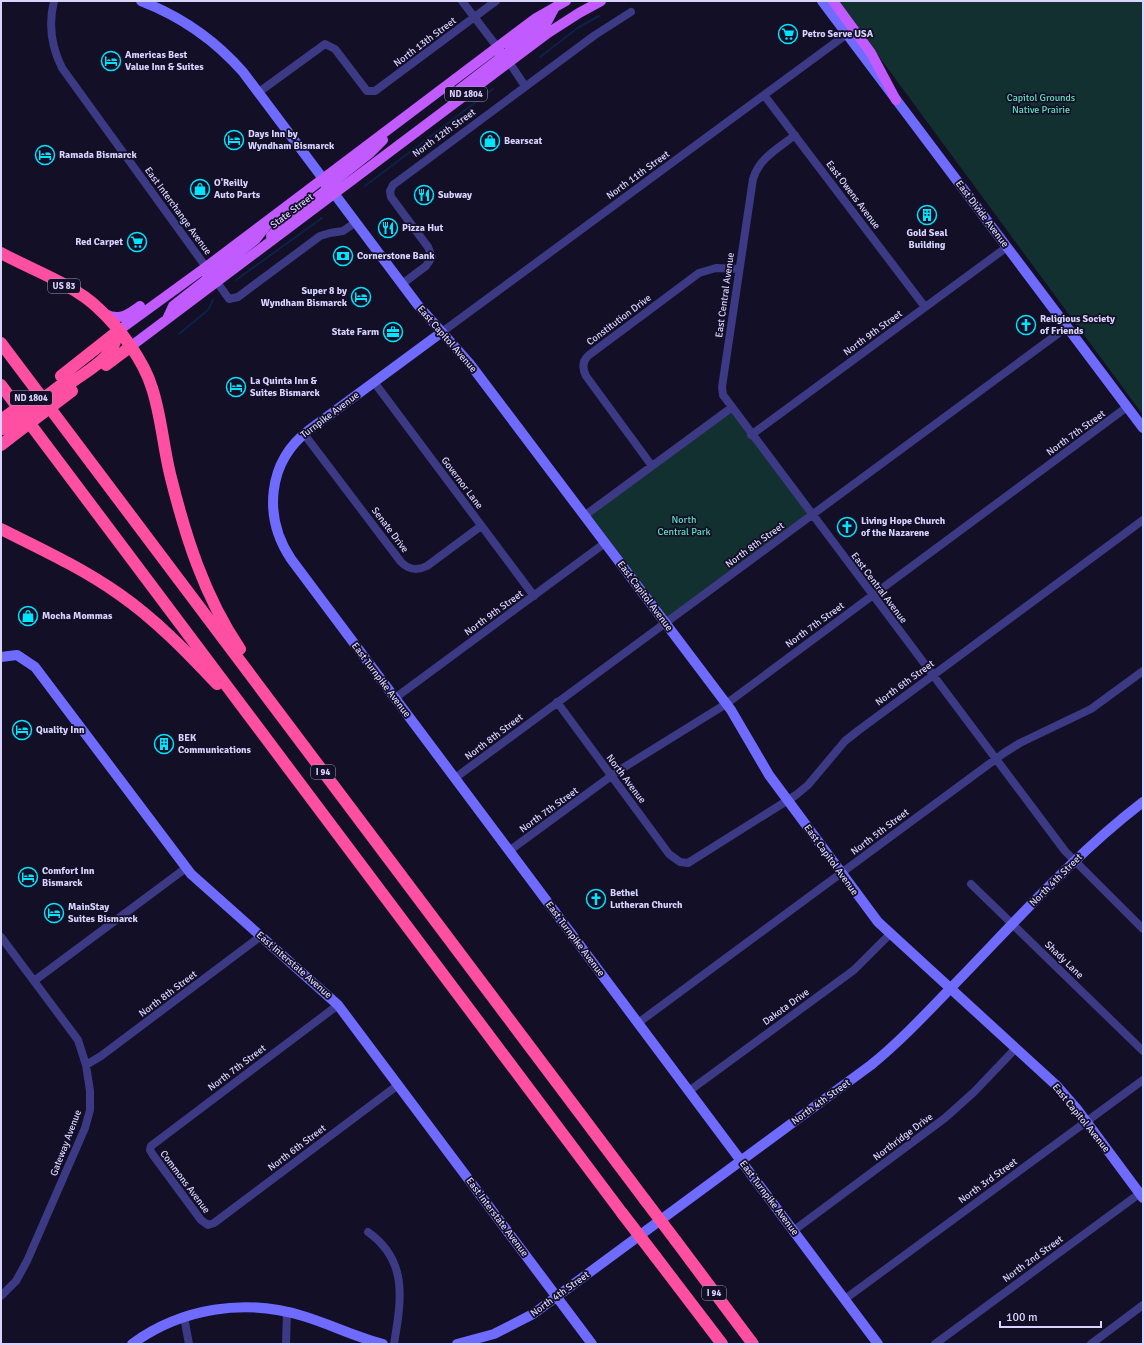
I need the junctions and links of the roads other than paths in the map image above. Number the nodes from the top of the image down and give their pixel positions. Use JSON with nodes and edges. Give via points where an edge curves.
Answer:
{"nodes":[{"id":1,"x":54,"y":1,"type":"edge"},
{"id":2,"x":141,"y":1,"type":"edge"},
{"id":3,"x":462,"y":1,"type":"edge"},
{"id":4,"x":496,"y":1,"type":"edge"},
{"id":5,"x":566,"y":1,"type":"edge"},
{"id":6,"x":601,"y":1,"type":"edge"},
{"id":7,"x":822,"y":1,"type":"edge"},
{"id":8,"x":833,"y":1,"type":"edge"},
{"id":9,"x":555,"y":7,"type":"junction"},
{"id":10,"x":632,"y":12,"type":"dead end"},
{"id":11,"x":474,"y":18,"type":"junction"},
{"id":12,"x":847,"y":34,"type":"junction"},
{"id":13,"x":498,"y":48,"type":"junction"},
{"id":14,"x":509,"y":62,"type":"junction"},
{"id":15,"x":525,"y":86,"type":"junction"},
{"id":16,"x":259,"y":92,"type":"junction"},
{"id":17,"x":764,"y":95,"type":"junction"},
{"id":18,"x":896,"y":100,"type":"junction"},
{"id":19,"x":456,"y":102,"type":"junction"},
{"id":20,"x":795,"y":135,"type":"junction"},
{"id":21,"x":329,"y":186,"type":"junction"},
{"id":22,"x":276,"y":214,"type":"junction"},
{"id":23,"x":356,"y":222,"type":"junction"},
{"id":24,"x":1007,"y":247,"type":"junction"},
{"id":25,"x":1,"y":253,"type":"edge"},
{"id":26,"x":206,"y":267,"type":"junction"},
{"id":27,"x":739,"y":269,"type":"junction"},
{"id":28,"x":196,"y":274,"type":"junction"},
{"id":29,"x":217,"y":282,"type":"junction"},
{"id":30,"x":402,"y":284,"type":"junction"},
{"id":31,"x":925,"y":307,"type":"junction"},
{"id":32,"x":104,"y":314,"type":"junction"},
{"id":33,"x":166,"y":320,"type":"junction"},
{"id":34,"x":1067,"y":327,"type":"junction"},
{"id":35,"x":118,"y":331,"type":"junction"},
{"id":36,"x":442,"y":332,"type":"junction"},
{"id":37,"x":1,"y":343,"type":"edge"},
{"id":38,"x":130,"y":347,"type":"junction"},
{"id":39,"x":374,"y":382,"type":"junction"},
{"id":40,"x":66,"y":383,"type":"junction"},
{"id":41,"x":1,"y":385,"type":"edge"},
{"id":42,"x":1128,"y":407,"type":"junction"},
{"id":43,"x":731,"y":408,"type":"junction"},
{"id":44,"x":1143,"y":428,"type":"edge"},
{"id":45,"x":3,"y":433,"type":"edge"},
{"id":46,"x":304,"y":434,"type":"junction"},
{"id":47,"x":751,"y":435,"type":"junction"},
{"id":48,"x":652,"y":466,"type":"junction"},
{"id":49,"x":812,"y":515,"type":"junction"},
{"id":50,"x":584,"y":516,"type":"junction"},
{"id":51,"x":1143,"y":520,"type":"edge"},
{"id":52,"x":481,"y":526,"type":"junction"},
{"id":53,"x":1,"y":529,"type":"edge"},
{"id":54,"x":276,"y":532,"type":"joint"},
{"id":55,"x":605,"y":543,"type":"junction"},
{"id":56,"x":872,"y":595,"type":"junction"},
{"id":57,"x":534,"y":596,"type":"junction"},
{"id":58,"x":665,"y":623,"type":"junction"},
{"id":59,"x":1,"y":657,"type":"edge"},
{"id":60,"x":1143,"y":671,"type":"edge"},
{"id":61,"x":933,"y":676,"type":"junction"},
{"id":62,"x":395,"y":698,"type":"junction"},
{"id":63,"x":557,"y":702,"type":"junction"},
{"id":64,"x":726,"y":704,"type":"junction"},
{"id":65,"x":995,"y":759,"type":"junction"},
{"id":66,"x":611,"y":776,"type":"junction"},
{"id":67,"x":455,"y":778,"type":"junction"},
{"id":68,"x":305,"y":790,"type":"junction"},
{"id":69,"x":788,"y":802,"type":"junction"},
{"id":70,"x":1143,"y":802,"type":"edge"},
{"id":71,"x":356,"y":816,"type":"junction"},
{"id":72,"x":510,"y":851,"type":"junction"},
{"id":73,"x":1074,"y":861,"type":"junction"},
{"id":74,"x":684,"y":864,"type":"joint"},
{"id":75,"x":186,"y":868,"type":"junction"},
{"id":76,"x":841,"y":873,"type":"junction"},
{"id":77,"x":971,"y":884,"type":"dead end"},
{"id":78,"x":1013,"y":924,"type":"junction"},
{"id":79,"x":1143,"y":929,"type":"edge"},
{"id":80,"x":890,"y":934,"type":"junction"},
{"id":81,"x":261,"y":936,"type":"junction"},
{"id":82,"x":1,"y":937,"type":"edge"},
{"id":83,"x":34,"y":981,"type":"junction"},
{"id":84,"x":951,"y":989,"type":"junction"},
{"id":85,"x":338,"y":1005,"type":"junction"},
{"id":86,"x":638,"y":1023,"type":"junction"},
{"id":87,"x":1016,"y":1048,"type":"junction"},
{"id":88,"x":1143,"y":1051,"type":"edge"},
{"id":89,"x":86,"y":1065,"type":"junction"},
{"id":90,"x":1143,"y":1080,"type":"edge"},
{"id":91,"x":398,"y":1085,"type":"junction"},
{"id":92,"x":689,"y":1091,"type":"junction"},
{"id":93,"x":1086,"y":1122,"type":"junction"},
{"id":94,"x":150,"y":1148,"type":"joint"},
{"id":95,"x":741,"y":1161,"type":"junction"},
{"id":96,"x":1142,"y":1194,"type":"edge"},
{"id":97,"x":208,"y":1225,"type":"joint"},
{"id":98,"x":793,"y":1230,"type":"junction"},
{"id":99,"x":368,"y":1232,"type":"dead end"},
{"id":100,"x":1,"y":1296,"type":"edge"},
{"id":101,"x":556,"y":1297,"type":"junction"},
{"id":102,"x":845,"y":1299,"type":"junction"},
{"id":103,"x":1143,"y":1305,"type":"edge"},
{"id":104,"x":287,"y":1311,"type":"junction"},
{"id":105,"x":184,"y":1317,"type":"junction"},
{"id":106,"x":475,"y":1342,"type":"edge"},
{"id":107,"x":132,"y":1344,"type":"edge"},
{"id":108,"x":190,"y":1344,"type":"edge"},
{"id":109,"x":286,"y":1344,"type":"edge"},
{"id":110,"x":383,"y":1344,"type":"edge"},
{"id":111,"x":394,"y":1344,"type":"edge"},
{"id":112,"x":457,"y":1344,"type":"edge"},
{"id":113,"x":592,"y":1344,"type":"edge"},
{"id":114,"x":722,"y":1344,"type":"edge"},
{"id":115,"x":753,"y":1344,"type":"edge"},
{"id":116,"x":878,"y":1344,"type":"edge"},
{"id":117,"x":935,"y":1344,"type":"edge"},
{"id":118,"x":1091,"y":1344,"type":"edge"}],
"edges":[{"from":1,"to":26,"type":"street","name":"East Interchange Avenue","via":[[51,35],[55,54],[62,68]]},
{"from":2,"to":16,"type":"street","name":"East Capitol Avenue","via":[[175,16],[205,37],[237,65]]},
{"from":3,"to":11,"type":"street"},
{"from":4,"to":11,"type":"street","name":"North 13th Street"},
{"from":5,"to":9,"type":"main road","name":"State Street","number":"ND 1804"},
{"from":6,"to":14,"type":"main road","name":"State Street","number":"ND 1804","via":[[558,26]]},
{"from":7,"to":12,"type":"street","name":"East Divide Avenue"},
{"from":8,"to":18,"type":"main road","via":[[871,53]]},
{"from":9,"to":13,"type":"main road","name":"State Street","number":"ND 1804","via":[[536,18]]},
{"from":9,"to":14,"type":"main road","via":[[547,22],[506,54]]},
{"from":10,"to":15,"type":"street","name":"North 12th Street","via":[[602,30]]},
{"from":11,"to":13,"type":"street"},
{"from":11,"to":16,"type":"street","name":"North 13th Street","via":[[378,90],[371,92],[364,88],[335,49],[329,45],[322,45]]},
{"from":12,"to":17,"type":"street","name":"North 11th Street"},
{"from":12,"to":18,"type":"street","name":"East Divide Avenue"},
{"from":13,"to":19,"type":"main road","via":[[501,53],[500,59],[460,89]]},
{"from":13,"to":21,"type":"main road","name":"State Street","number":"ND 1804","via":[[396,124]]},
{"from":14,"to":15,"type":"street"},
{"from":14,"to":19,"type":"main road","name":"State Street","number":"ND 1804"},
{"from":15,"to":30,"type":"street","name":"North 12th Street","via":[[391,187],[392,200],[431,254],[428,264]]},
{"from":16,"to":21,"type":"street","name":"East Capitol Avenue"},
{"from":17,"to":20,"type":"street","name":"East Owens Avenue"},
{"from":17,"to":36,"type":"street","name":"North 11th Street"},
{"from":18,"to":24,"type":"street","name":"East Divide Avenue"},
{"from":19,"to":21,"type":"main road","name":"State Street","number":"ND 1804"},
{"from":20,"to":27,"type":"street","name":"East Central Avenue","via":[[766,158],[754,175]]},
{"from":20,"to":31,"type":"street","name":"East Owens Avenue"},
{"from":21,"to":22,"type":"main road","name":"State Street","number":"ND 1804"},
{"from":21,"to":23,"type":"street","name":"East Capitol Avenue"},
{"from":21,"to":29,"type":"main road","name":"State Street","number":"ND 1804","via":[[253,255]]},
{"from":22,"to":26,"type":"main road","name":"State Street","number":"ND 1804"},
{"from":22,"to":29,"type":"main road","via":[[256,239],[216,272],[214,278]]},
{"from":23,"to":29,"type":"street","via":[[343,231],[320,236],[238,297],[229,299]]},
{"from":23,"to":30,"type":"street","name":"East Capitol Avenue"},
{"from":24,"to":31,"type":"street","name":"North 9th Street"},
{"from":24,"to":34,"type":"street","name":"East Divide Avenue"},
{"from":25,"to":32,"type":"highway","number":"US 83","via":[[76,292],[92,302]]},
{"from":26,"to":28,"type":"main road","name":"State Street","number":"ND 1804"},
{"from":26,"to":33,"type":"main road","via":[[206,280],[173,306]]},
{"from":27,"to":43,"type":"street","name":"East Central Avenue","via":[[722,388]]},
{"from":27,"to":48,"type":"street","name":"Constitution Drive","via":[[716,268],[699,273],[584,360],[586,376]]},
{"from":28,"to":32,"type":"main road","via":[[171,285],[127,316],[116,318]]},
{"from":28,"to":35,"type":"main road","name":"State Street","number":"ND 1804"},
{"from":29,"to":33,"type":"main road","name":"State Street","number":"ND 1804"},
{"from":30,"to":36,"type":"street","name":"East Capitol Avenue"},
{"from":31,"to":47,"type":"street","name":"North 9th Street"},
{"from":32,"to":35,"type":"highway","number":"US 83"},
{"from":33,"to":38,"type":"main road","name":"State Street","number":"ND 1804"},
{"from":34,"to":42,"type":"street","name":"East Divide Avenue"},
{"from":34,"to":49,"type":"street","name":"North 8th Street"},
{"from":35,"to":38,"type":"highway","number":"US 83"},
{"from":35,"to":40,"type":"highway","name":"State Street","number":"ND 1804","via":[[94,350]]},
{"from":35,"to":40,"type":"highway","via":[[111,352]]},
{"from":36,"to":39,"type":"street","name":"Turnpike Avenue"},
{"from":36,"to":50,"type":"street","name":"East Capitol Avenue","via":[[470,364]]},
{"from":37,"to":71,"type":"highway","number":"I 94"},
{"from":38,"to":40,"type":"highway","name":"State Street"},
{"from":38,"to":71,"type":"highway","via":[[152,388],[182,521],[216,608],[237,645]]},
{"from":39,"to":46,"type":"street","name":"Turnpike Avenue"},
{"from":39,"to":52,"type":"street","name":"Governor Lane"},
{"from":40,"to":45,"type":"highway","name":"State Street","number":"ND 1804","bridge":true},
{"from":40,"to":45,"type":"highway","name":"State Street","bridge":true},
{"from":41,"to":68,"type":"highway","number":"I 94"},
{"from":42,"to":44,"type":"street","name":"East Divide Avenue"},
{"from":42,"to":56,"type":"street","name":"North 7th Street"},
{"from":43,"to":47,"type":"street","name":"East Central Avenue"},
{"from":43,"to":48,"type":"street"},
{"from":46,"to":52,"type":"street","name":"Senate Drive","via":[[408,568],[418,569],[427,566]]},
{"from":46,"to":54,"type":"street","name":"Turnpike Avenue","via":[[285,457],[275,481],[272,508]]},
{"from":47,"to":49,"type":"street","name":"East Central Avenue"},
{"from":48,"to":50,"type":"street"},
{"from":49,"to":56,"type":"street","name":"East Central Avenue"},
{"from":49,"to":58,"type":"street","name":"North 8th Street"},
{"from":50,"to":55,"type":"street","name":"East Capitol Avenue"},
{"from":51,"to":61,"type":"street","name":"North 6th Street"},
{"from":52,"to":57,"type":"street","name":"Governor Lane"},
{"from":53,"to":68,"type":"highway","via":[[94,578],[152,620],[187,652],[231,699]]},
{"from":54,"to":62,"type":"street","name":"East Turnpike Avenue","via":[[291,559]]},
{"from":55,"to":57,"type":"street","name":"North 9th Street"},
{"from":55,"to":58,"type":"street","name":"East Capitol Avenue"},
{"from":56,"to":61,"type":"street","name":"East Central Avenue"},
{"from":56,"to":64,"type":"street","name":"North 7th Street"},
{"from":57,"to":62,"type":"street","name":"North 9th Street"},
{"from":58,"to":63,"type":"street","name":"North 8th Street"},
{"from":58,"to":64,"type":"street","name":"East Capitol Avenue"},
{"from":59,"to":75,"type":"street","name":"East Interstate Avenue","via":[[17,655],[35,668]]},
{"from":60,"to":65,"type":"street","name":"North 5th Street","via":[[1091,709],[1020,743]]},
{"from":61,"to":65,"type":"street","name":"East Central Avenue"},
{"from":61,"to":69,"type":"street","name":"North 6th Street","via":[[850,737],[808,785]]},
{"from":62,"to":67,"type":"street","name":"East Turnpike Avenue"},
{"from":63,"to":66,"type":"street","name":"North Avenue"},
{"from":63,"to":67,"type":"street","name":"North 8th Street"},
{"from":64,"to":66,"type":"street","name":"North 7th Street"},
{"from":64,"to":69,"type":"street","name":"East Capitol Avenue"},
{"from":65,"to":73,"type":"street","name":"East Central Avenue"},
{"from":65,"to":76,"type":"street","name":"North 5th Street"},
{"from":66,"to":72,"type":"street","name":"North 7th Street"},
{"from":66,"to":74,"type":"street","name":"North Avenue","via":[[672,857]]},
{"from":67,"to":72,"type":"street","name":"East Turnpike Avenue"},
{"from":68,"to":114,"type":"highway","number":"I 94","bridge":true},
{"from":69,"to":74,"type":"street","name":"North 6th Street"},
{"from":69,"to":76,"type":"street","name":"East Capitol Avenue"},
{"from":70,"to":73,"type":"street","name":"North 4th Street"},
{"from":71,"to":115,"type":"highway","number":"I 94","bridge":true},
{"from":72,"to":86,"type":"street","name":"East Turnpike Avenue"},
{"from":73,"to":78,"type":"street","name":"North 4th Street"},
{"from":73,"to":79,"type":"street","name":"East Central Avenue"},
{"from":75,"to":81,"type":"street","name":"East Interstate Avenue"},
{"from":75,"to":83,"type":"street"},
{"from":76,"to":80,"type":"street","name":"East Capitol Avenue"},
{"from":76,"to":86,"type":"street","name":"North 5th Street"},
{"from":77,"to":78,"type":"street","name":"Shady Lane"},
{"from":78,"to":84,"type":"street","name":"North 4th Street"},
{"from":78,"to":88,"type":"street","name":"Shady Lane"},
{"from":80,"to":84,"type":"street","name":"East Capitol Avenue"},
{"from":80,"to":92,"type":"street","name":"Dakota Drive","via":[[854,970]]},
{"from":81,"to":85,"type":"street","name":"East Interstate Avenue"},
{"from":81,"to":89,"type":"street","name":"North 8th Street"},
{"from":82,"to":83,"type":"street","name":"Gateway Avenue"},
{"from":83,"to":89,"type":"street","name":"Gateway Avenue","via":[[74,1035]]},
{"from":84,"to":87,"type":"street","name":"East Capitol Avenue"},
{"from":84,"to":95,"type":"street","name":"North 4th Street","via":[[876,1061]]},
{"from":85,"to":91,"type":"street","name":"East Interstate Avenue"},
{"from":85,"to":94,"type":"street","name":"North 7th Street"},
{"from":86,"to":92,"type":"street","name":"East Turnpike Avenue"},
{"from":87,"to":93,"type":"street","name":"East Capitol Avenue","via":[[1057,1086]]},
{"from":87,"to":98,"type":"street","name":"Northridge Drive","via":[[986,1081],[945,1118]]},
{"from":89,"to":100,"type":"street","name":"Gateway Avenue","via":[[91,1101],[85,1128],[24,1268],[16,1281]]},
{"from":90,"to":93,"type":"street","name":"North 3rd Street"},
{"from":91,"to":97,"type":"street","name":"North 6th Street"},
{"from":91,"to":101,"type":"street","name":"East Interstate Avenue"},
{"from":92,"to":95,"type":"street","name":"East Turnpike Avenue"},
{"from":93,"to":96,"type":"street","name":"East Capitol Avenue"},
{"from":93,"to":102,"type":"street","name":"North 3rd Street"},
{"from":94,"to":97,"type":"street","name":"Commons Avenue","via":[[201,1220]]},
{"from":95,"to":98,"type":"street","name":"East Turnpike Avenue"},
{"from":95,"to":101,"type":"street","name":"North 4th Street"},
{"from":96,"to":117,"type":"street","name":"North 2nd Street"},
{"from":98,"to":102,"type":"street","name":"East Turnpike Avenue"},
{"from":99,"to":111,"type":"street","via":[[389,1252],[397,1273],[400,1300]]},
{"from":101,"to":106,"type":"street","name":"North 4th Street","via":[[516,1324]]},
{"from":101,"to":113,"type":"street","name":"East Interstate Avenue"},
{"from":102,"to":116,"type":"street","name":"East Turnpike Avenue"},
{"from":103,"to":118,"type":"street"},
{"from":104,"to":105,"type":"street","via":[[240,1307]]},
{"from":104,"to":109,"type":"street"},
{"from":104,"to":110,"type":"street"},
{"from":105,"to":107,"type":"street","via":[[156,1329]]},
{"from":105,"to":108,"type":"street"},
{"from":106,"to":112,"type":"street","name":"North 4th Street"}]}
